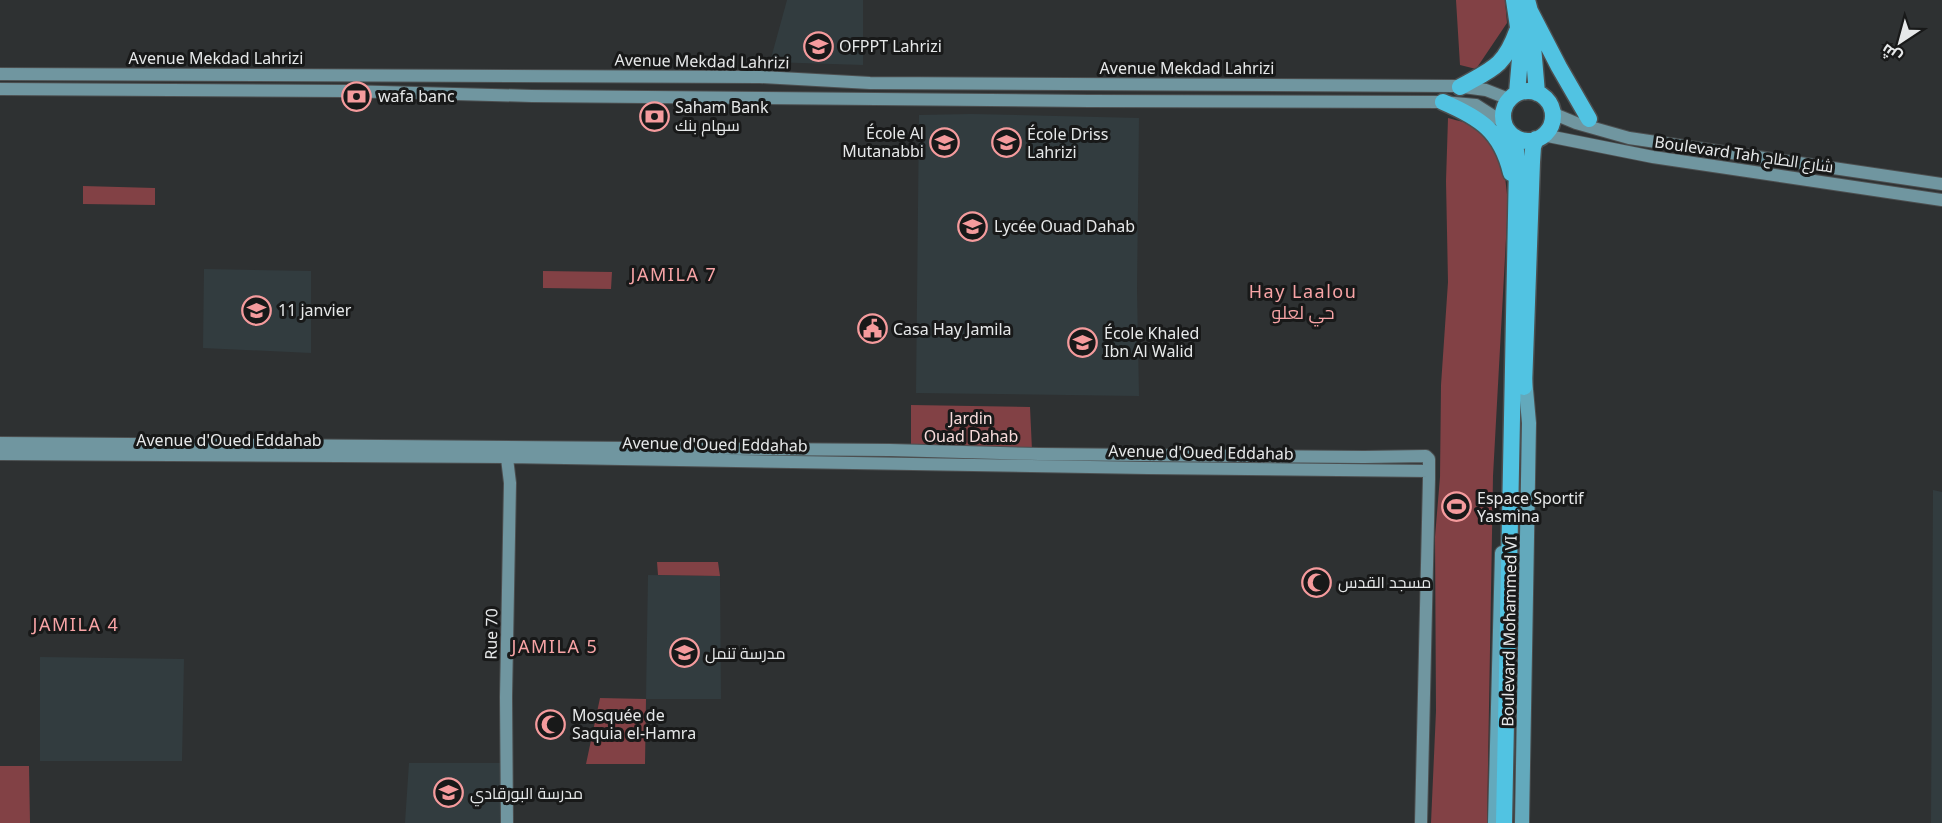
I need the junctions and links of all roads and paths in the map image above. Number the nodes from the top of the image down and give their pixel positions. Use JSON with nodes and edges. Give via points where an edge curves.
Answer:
{"nodes":[{"id":1,"x":1514,"y":0,"type":"edge"},
{"id":2,"x":1529,"y":6,"type":"edge"},
{"id":3,"x":1519,"y":24,"type":"junction"},
{"id":4,"x":0,"y":74,"type":"edge"},
{"id":5,"x":1460,"y":87,"type":"junction"},
{"id":6,"x":0,"y":89,"type":"edge"},
{"id":7,"x":1537,"y":93,"type":"junction"},
{"id":8,"x":1513,"y":96,"type":"junction"},
{"id":9,"x":1443,"y":102,"type":"junction"},
{"id":10,"x":1552,"y":113,"type":"junction"},
{"id":11,"x":1589,"y":119,"type":"dead end"},
{"id":12,"x":1504,"y":123,"type":"junction"},
{"id":13,"x":1515,"y":137,"type":"junction"},
{"id":14,"x":1540,"y":137,"type":"junction"},
{"id":15,"x":1942,"y":184,"type":"edge"},
{"id":16,"x":1516,"y":194,"type":"junction"},
{"id":17,"x":1942,"y":200,"type":"edge"},
{"id":18,"x":1524,"y":368,"type":"junction"},
{"id":19,"x":0,"y":442,"type":"edge"},
{"id":20,"x":506,"y":452,"type":"junction"},
{"id":21,"x":1512,"y":453,"type":"junction"},
{"id":22,"x":0,"y":454,"type":"edge"},
{"id":23,"x":1429,"y":471,"type":"junction"},
{"id":24,"x":1510,"y":720,"type":"junction"},
{"id":25,"x":507,"y":823,"type":"edge"},
{"id":26,"x":1420,"y":823,"type":"edge"},
{"id":27,"x":1495,"y":823,"type":"edge"},
{"id":28,"x":1504,"y":823,"type":"edge"},
{"id":29,"x":1512,"y":823,"type":"edge"},
{"id":30,"x":1522,"y":823,"type":"edge"}],
"edges":[{"from":1,"to":3,"type":"highway"},
{"from":2,"to":7,"type":"highway"},
{"from":2,"to":11,"type":"highway"},
{"from":3,"to":5,"type":"highway","via":[[1509,51],[1499,64]]},
{"from":3,"to":8,"type":"highway","via":[[1521,47]]},
{"from":4,"to":5,"type":"street","name":"Avenue Mekdad Lahrizi","via":[[760,77],[870,83]]},
{"from":5,"to":8,"type":"street","name":"Avenue Mekdad Lahrizi"},
{"from":6,"to":9,"type":"street","name":"Avenue Mekdad Lahrizi"},
{"from":7,"to":8,"type":"highway","via":[[1524,91]]},
{"from":7,"to":10,"type":"highway","via":[[1548,101]]},
{"from":8,"to":12,"type":"highway","via":[[1503,111]]},
{"from":9,"to":12,"type":"street","name":"Avenue Mekdad Lahrizi","via":[[1476,105]]},
{"from":9,"to":16,"type":"highway","via":[[1478,118],[1495,135],[1507,156]]},
{"from":10,"to":14,"type":"highway","via":[[1550,127]]},
{"from":10,"to":15,"type":"street","name":"Boulevard Tah شارع الطاح","via":[[1639,140]]},
{"from":12,"to":13,"type":"highway"},
{"from":13,"to":14,"type":"highway"},
{"from":13,"to":16,"type":"highway"},
{"from":14,"to":17,"type":"street","name":"Boulevard Tah شارع الطاح"},
{"from":14,"to":18,"type":"highway","via":[[1533,147]]},
{"from":16,"to":21,"type":"highway"},
{"from":18,"to":24,"type":"highway"},
{"from":18,"to":30,"type":"main road","name":"Boulevard Mohammed VI","via":[[1528,423]]},
{"from":19,"to":20,"type":"street","name":"Avenue d'Oued Eddahab"},
{"from":20,"to":22,"type":"street","name":"Avenue d'Oued Eddahab"},
{"from":20,"to":23,"type":"street","name":"Avenue d'Oued Eddahab","via":[[1124,468]]},
{"from":20,"to":23,"type":"street","name":"Avenue d'Oued Eddahab","via":[[890,450],[1426,456]]},
{"from":20,"to":25,"type":"street","name":"Rue 70","via":[[510,483]]},
{"from":21,"to":24,"type":"highway"},
{"from":21,"to":27,"type":"main road","name":"Boulevard Mohammed VI","via":[[1504,485]]},
{"from":23,"to":26,"type":"street"},
{"from":24,"to":28,"type":"highway"},
{"from":24,"to":29,"type":"highway"}]}
